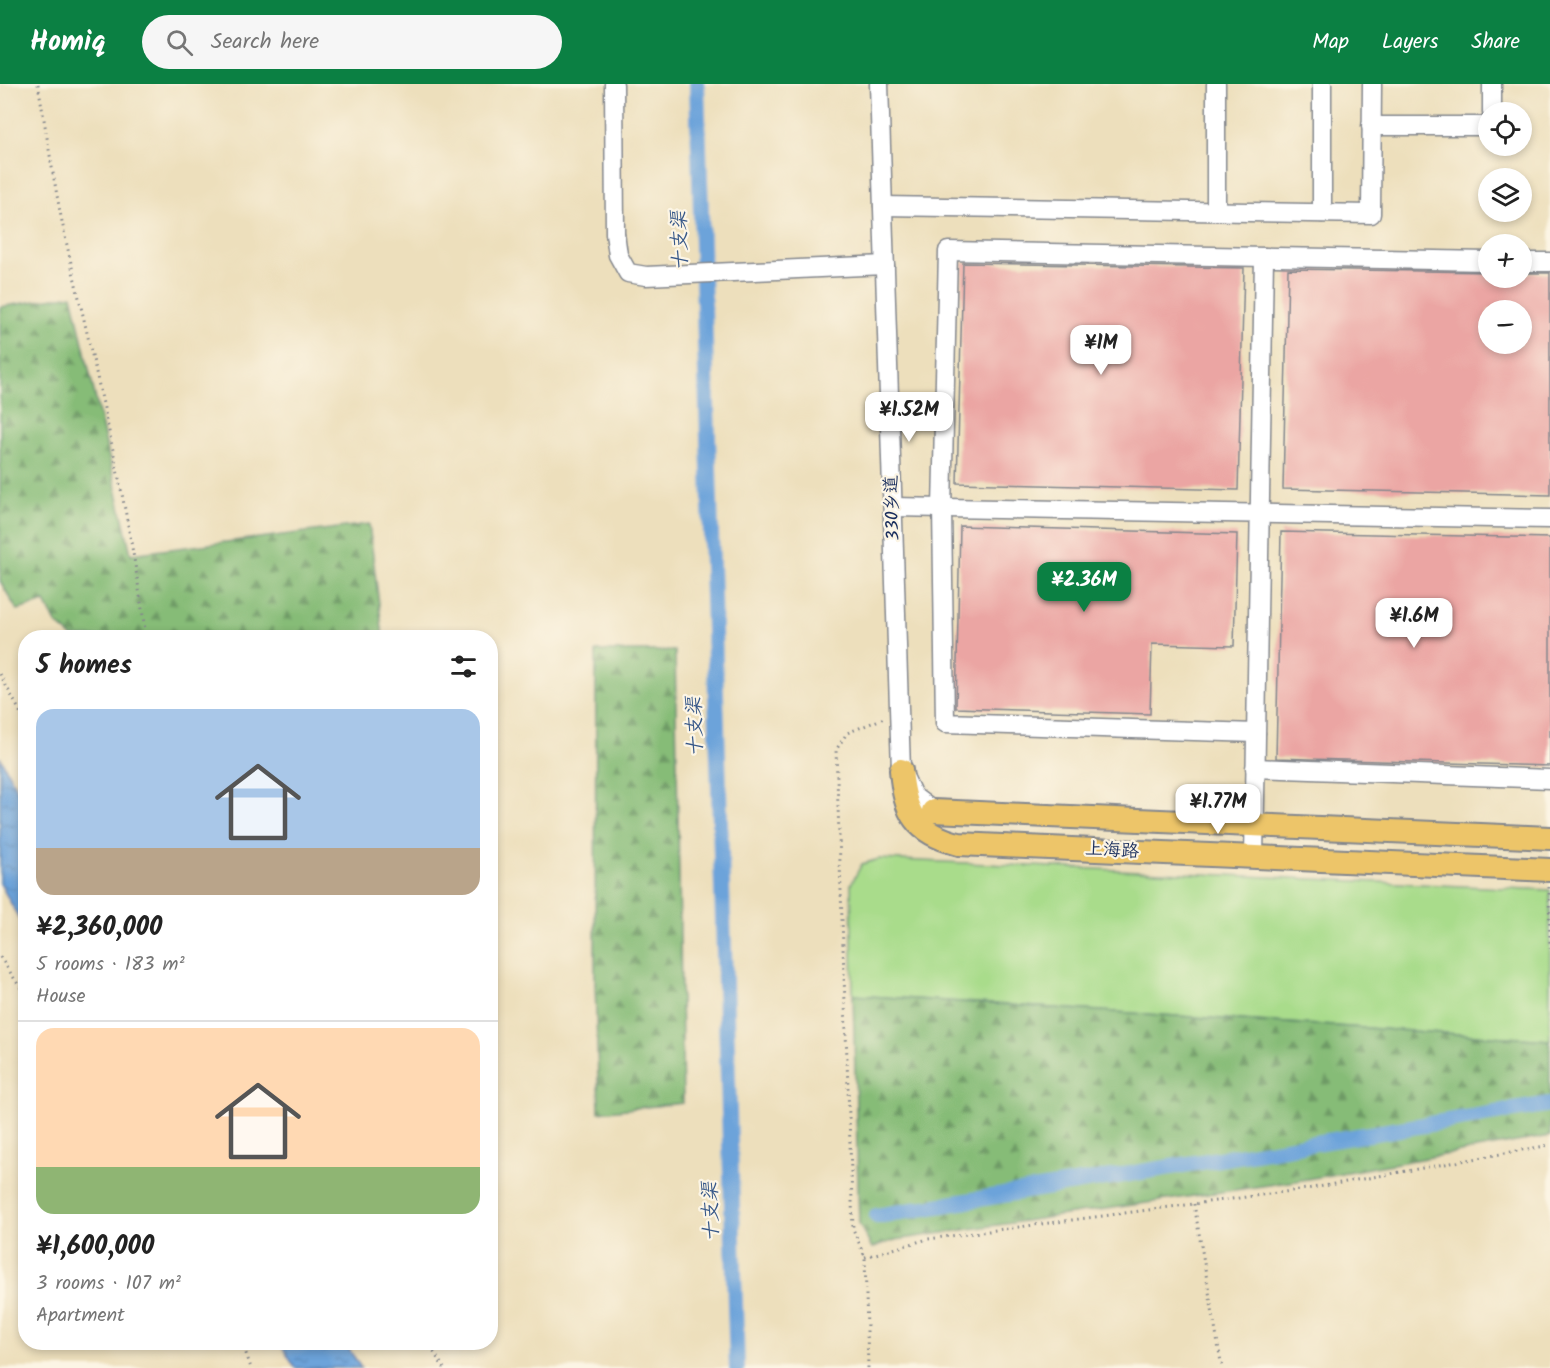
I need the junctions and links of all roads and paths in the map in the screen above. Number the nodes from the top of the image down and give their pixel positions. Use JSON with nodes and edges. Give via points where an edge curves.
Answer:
{"nodes":[{"id":1,"x":38,"y":84,"type":"edge"},
{"id":2,"x":614,"y":84,"type":"edge"},
{"id":3,"x":879,"y":84,"type":"edge"},
{"id":4,"x":1216,"y":84,"type":"edge"},
{"id":5,"x":1322,"y":84,"type":"edge"},
{"id":6,"x":1372,"y":84,"type":"edge"},
{"id":7,"x":1492,"y":84,"type":"edge"},
{"id":8,"x":1492,"y":102,"type":"edge"},
{"id":9,"x":1371,"y":126,"type":"junction"},
{"id":10,"x":1478,"y":126,"type":"edge"},
{"id":11,"x":883,"y":206,"type":"junction"},
{"id":12,"x":1216,"y":211,"type":"junction"},
{"id":13,"x":1322,"y":213,"type":"junction"},
{"id":14,"x":1264,"y":257,"type":"junction"},
{"id":15,"x":1478,"y":261,"type":"edge"},
{"id":16,"x":1532,"y":262,"type":"edge"},
{"id":17,"x":1550,"y":262,"type":"edge"},
{"id":18,"x":885,"y":265,"type":"junction"},
{"id":19,"x":893,"y":507,"type":"junction"},
{"id":20,"x":942,"y":508,"type":"junction"},
{"id":21,"x":1260,"y":513,"type":"junction"},
{"id":22,"x":1550,"y":519,"type":"edge"},
{"id":23,"x":145,"y":630,"type":"edge"},
{"id":24,"x":0,"y":674,"type":"edge"},
{"id":25,"x":18,"y":708,"type":"edge"},
{"id":26,"x":899,"y":711,"type":"junction"},
{"id":27,"x":1256,"y":733,"type":"junction"},
{"id":28,"x":1256,"y":768,"type":"junction"},
{"id":29,"x":901,"y":770,"type":"junction"},
{"id":30,"x":1550,"y":779,"type":"edge"},
{"id":31,"x":933,"y":811,"type":"joint"},
{"id":32,"x":1254,"y":825,"type":"junction"},
{"id":33,"x":1550,"y":838,"type":"edge"},
{"id":34,"x":1254,"y":857,"type":"junction"},
{"id":35,"x":1550,"y":870,"type":"edge"},
{"id":36,"x":1550,"y":949,"type":"edge"},
{"id":37,"x":0,"y":957,"type":"edge"},
{"id":38,"x":18,"y":984,"type":"edge"},
{"id":39,"x":1550,"y":1145,"type":"edge"},
{"id":40,"x":1194,"y":1204,"type":"junction"},
{"id":41,"x":865,"y":1257,"type":"junction"},
{"id":42,"x":245,"y":1350,"type":"edge"},
{"id":43,"x":432,"y":1350,"type":"edge"},
{"id":44,"x":251,"y":1368,"type":"edge"},
{"id":45,"x":444,"y":1368,"type":"edge"},
{"id":46,"x":868,"y":1368,"type":"edge"},
{"id":47,"x":1222,"y":1368,"type":"edge"}],
"edges":[{"from":1,"to":23,"type":"path","via":[[68,252],[134,548]]},
{"from":2,"to":18,"type":"street","via":[[618,255],[628,273],[666,276]]},
{"from":3,"to":11,"type":"street","name":"330乡道"},
{"from":4,"to":12,"type":"street"},
{"from":5,"to":13,"type":"street"},
{"from":6,"to":9,"type":"street"},
{"from":7,"to":8,"type":"street"},
{"from":9,"to":10,"type":"street"},
{"from":9,"to":13,"type":"street","via":[[1371,214]]},
{"from":11,"to":12,"type":"street"},
{"from":11,"to":18,"type":"street","name":"330乡道"},
{"from":12,"to":13,"type":"street"},
{"from":14,"to":15,"type":"street"},
{"from":14,"to":20,"type":"street","via":[[948,251]]},
{"from":14,"to":21,"type":"street"},
{"from":16,"to":17,"type":"street"},
{"from":18,"to":19,"type":"street","name":"330乡道"},
{"from":19,"to":20,"type":"street"},
{"from":19,"to":26,"type":"street","name":"330乡道"},
{"from":20,"to":21,"type":"street"},
{"from":20,"to":27,"type":"street","via":[[945,723]]},
{"from":21,"to":22,"type":"street"},
{"from":21,"to":27,"type":"street"},
{"from":24,"to":25,"type":"path"},
{"from":26,"to":29,"type":"street","name":"330乡道"},
{"from":26,"to":41,"type":"path","via":[[847,733],[836,750],[853,1228]]},
{"from":27,"to":28,"type":"street"},
{"from":28,"to":30,"type":"street"},
{"from":28,"to":32,"type":"street"},
{"from":29,"to":31,"type":"street","name":"330乡道","via":[[913,796]]},
{"from":29,"to":34,"type":"main road","name":"上海路","via":[[908,808],[921,828],[937,839],[959,844]]},
{"from":31,"to":32,"type":"main road","name":"上海路"},
{"from":32,"to":33,"type":"main road","name":"上海路"},
{"from":32,"to":34,"type":"street"},
{"from":34,"to":35,"type":"main road","name":"上海路"},
{"from":35,"to":36,"type":"path"},
{"from":37,"to":38,"type":"path"},
{"from":39,"to":40,"type":"path","via":[[1307,1189]]},
{"from":40,"to":41,"type":"path","via":[[928,1239]]},
{"from":40,"to":47,"type":"path"},
{"from":41,"to":46,"type":"path"},
{"from":42,"to":44,"type":"path"},
{"from":43,"to":45,"type":"path"}]}
